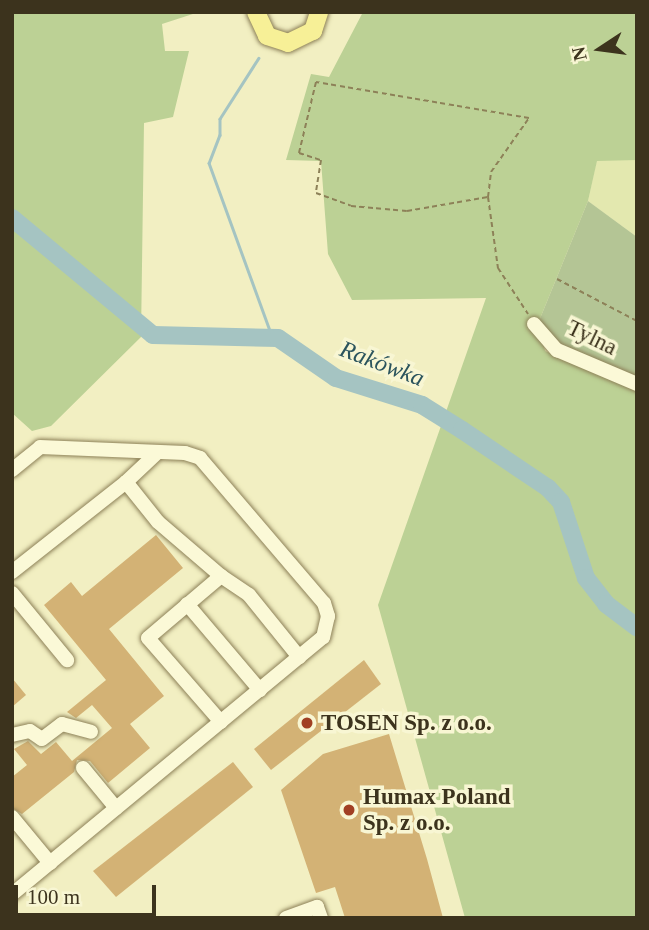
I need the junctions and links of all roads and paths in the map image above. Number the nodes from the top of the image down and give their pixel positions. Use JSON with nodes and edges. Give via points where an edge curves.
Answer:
{"nodes":[{"id":1,"x":256,"y":12,"type":"edge"},
{"id":2,"x":319,"y":12,"type":"edge"},
{"id":3,"x":488,"y":197,"type":"junction"},
{"id":4,"x":556,"y":279,"type":"dead end"},
{"id":5,"x":637,"y":321,"type":"edge"},
{"id":6,"x":534,"y":324,"type":"joint"},
{"id":7,"x":637,"y":384,"type":"edge"},
{"id":8,"x":158,"y":452,"type":"junction"},
{"id":9,"x":12,"y":470,"type":"edge"},
{"id":10,"x":126,"y":482,"type":"junction"},
{"id":11,"x":12,"y":572,"type":"edge"},
{"id":12,"x":220,"y":576,"type":"junction"},
{"id":13,"x":12,"y":593,"type":"edge"},
{"id":14,"x":187,"y":604,"type":"junction"},
{"id":15,"x":299,"y":657,"type":"junction"},
{"id":16,"x":67,"y":660,"type":"dead end"},
{"id":17,"x":260,"y":690,"type":"junction"},
{"id":18,"x":221,"y":722,"type":"junction"},
{"id":19,"x":91,"y":732,"type":"dead end"},
{"id":20,"x":12,"y":735,"type":"edge"},
{"id":21,"x":83,"y":768,"type":"dead end"},
{"id":22,"x":116,"y":808,"type":"junction"},
{"id":23,"x":12,"y":817,"type":"edge"},
{"id":24,"x":50,"y":863,"type":"junction"},
{"id":25,"x":12,"y":894,"type":"edge"},
{"id":26,"x":286,"y":918,"type":"edge"},
{"id":27,"x":321,"y":918,"type":"edge"}],
"edges":[{"from":1,"to":2,"type":"main road","via":[[267,36],[288,43],[306,37]]},
{"from":3,"to":3,"type":"path","via":[[407,211],[351,206],[316,193],[321,160],[299,153],[316,82],[529,118],[491,172]]},
{"from":3,"to":6,"type":"path","via":[[498,268]]},
{"from":4,"to":5,"type":"path"},
{"from":6,"to":7,"type":"street","name":"Tylna","via":[[557,350]]},
{"from":8,"to":9,"type":"street","via":[[40,447]]},
{"from":8,"to":10,"type":"street"},
{"from":8,"to":15,"type":"street","via":[[200,458],[218,474],[324,603],[327,630]]},
{"from":10,"to":11,"type":"street"},
{"from":10,"to":12,"type":"street","via":[[158,522]]},
{"from":12,"to":14,"type":"street"},
{"from":12,"to":15,"type":"street","via":[[249,596]]},
{"from":13,"to":16,"type":"street"},
{"from":14,"to":17,"type":"street"},
{"from":14,"to":18,"type":"street","via":[[148,638]]},
{"from":15,"to":17,"type":"street"},
{"from":17,"to":18,"type":"street"},
{"from":18,"to":22,"type":"street"},
{"from":19,"to":20,"type":"street","via":[[62,724],[42,739],[30,731]]},
{"from":21,"to":22,"type":"street"},
{"from":22,"to":24,"type":"street"},
{"from":23,"to":24,"type":"street"},
{"from":24,"to":25,"type":"street"},
{"from":26,"to":27,"type":"street","via":[[317,908]]}]}
